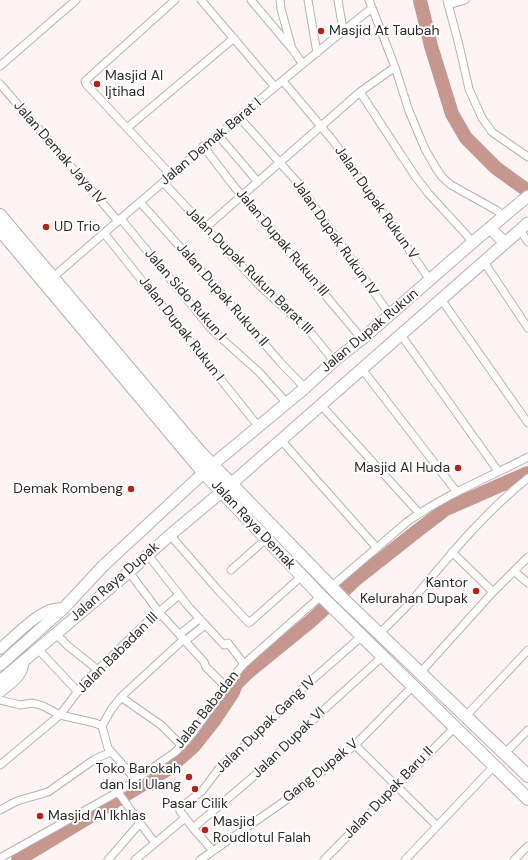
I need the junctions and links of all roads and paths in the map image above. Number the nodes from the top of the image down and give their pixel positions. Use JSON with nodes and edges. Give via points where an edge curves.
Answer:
{"nodes":[{"id":1,"x":76,"y":0,"type":"edge"},
{"id":2,"x":175,"y":0,"type":"edge"},
{"id":3,"x":201,"y":0,"type":"edge"},
{"id":4,"x":251,"y":0,"type":"edge"},
{"id":5,"x":280,"y":0,"type":"edge"},
{"id":6,"x":308,"y":0,"type":"edge"},
{"id":7,"x":338,"y":0,"type":"edge"},
{"id":8,"x":369,"y":0,"type":"edge"},
{"id":9,"x":465,"y":0,"type":"edge"},
{"id":10,"x":448,"y":2,"type":"edge"},
{"id":11,"x":372,"y":8,"type":"junction"},
{"id":12,"x":344,"y":30,"type":"junction"},
{"id":13,"x":234,"y":38,"type":"junction"},
{"id":14,"x":293,"y":50,"type":"junction"},
{"id":15,"x":317,"y":52,"type":"junction"},
{"id":16,"x":302,"y":63,"type":"junction"},
{"id":17,"x":0,"y":66,"type":"edge"},
{"id":18,"x":395,"y":67,"type":"junction"},
{"id":19,"x":283,"y":81,"type":"junction"},
{"id":20,"x":0,"y":84,"type":"edge"},
{"id":21,"x":275,"y":88,"type":"junction"},
{"id":22,"x":360,"y":92,"type":"junction"},
{"id":23,"x":239,"y":117,"type":"junction"},
{"id":24,"x":321,"y":126,"type":"junction"},
{"id":25,"x":127,"y":128,"type":"junction"},
{"id":26,"x":218,"y":135,"type":"junction"},
{"id":27,"x":203,"y":146,"type":"junction"},
{"id":28,"x":528,"y":157,"type":"edge"},
{"id":29,"x":279,"y":163,"type":"junction"},
{"id":30,"x":171,"y":175,"type":"junction"},
{"id":31,"x":163,"y":182,"type":"junction"},
{"id":32,"x":258,"y":182,"type":"junction"},
{"id":33,"x":243,"y":196,"type":"junction"},
{"id":34,"x":528,"y":196,"type":"edge"},
{"id":35,"x":140,"y":202,"type":"junction"},
{"id":36,"x":0,"y":215,"type":"edge"},
{"id":37,"x":504,"y":216,"type":"junction"},
{"id":38,"x":119,"y":220,"type":"junction"},
{"id":39,"x":524,"y":227,"type":"edge"},
{"id":40,"x":205,"y":228,"type":"junction"},
{"id":41,"x":490,"y":228,"type":"junction"},
{"id":42,"x":0,"y":230,"type":"edge"},
{"id":43,"x":104,"y":232,"type":"junction"},
{"id":44,"x":12,"y":238,"type":"junction"},
{"id":45,"x":472,"y":242,"type":"junction"},
{"id":46,"x":528,"y":242,"type":"edge"},
{"id":47,"x":505,"y":243,"type":"junction"},
{"id":48,"x":484,"y":262,"type":"junction"},
{"id":49,"x":52,"y":278,"type":"junction"},
{"id":50,"x":430,"y":280,"type":"junction"},
{"id":51,"x":441,"y":299,"type":"junction"},
{"id":52,"x":390,"y":315,"type":"junction"},
{"id":53,"x":528,"y":328,"type":"edge"},
{"id":54,"x":401,"y":334,"type":"junction"},
{"id":55,"x":362,"y":339,"type":"junction"},
{"id":56,"x":334,"y":361,"type":"junction"},
{"id":57,"x":362,"y":369,"type":"junction"},
{"id":58,"x":305,"y":388,"type":"junction"},
{"id":59,"x":286,"y":402,"type":"junction"},
{"id":60,"x":321,"y":405,"type":"junction"},
{"id":61,"x":528,"y":423,"type":"edge"},
{"id":62,"x":258,"y":426,"type":"junction"},
{"id":63,"x":281,"y":440,"type":"junction"},
{"id":64,"x":528,"y":457,"type":"edge"},
{"id":65,"x":208,"y":468,"type":"junction"},
{"id":66,"x":498,"y":471,"type":"junction"},
{"id":67,"x":528,"y":478,"type":"edge"},
{"id":68,"x":227,"y":488,"type":"junction"},
{"id":69,"x":456,"y":491,"type":"junction"},
{"id":70,"x":419,"y":513,"type":"junction"},
{"id":71,"x":170,"y":535,"type":"junction"},
{"id":72,"x":266,"y":539,"type":"junction"},
{"id":73,"x":378,"y":548,"type":"junction"},
{"id":74,"x":452,"y":552,"type":"junction"},
{"id":75,"x":148,"y":555,"type":"junction"},
{"id":76,"x":528,"y":557,"type":"edge"},
{"id":77,"x":231,"y":570,"type":"dead end"},
{"id":78,"x":514,"y":571,"type":"junction"},
{"id":79,"x":128,"y":572,"type":"junction"},
{"id":80,"x":302,"y":576,"type":"junction"},
{"id":81,"x":528,"y":583,"type":"edge"},
{"id":82,"x":336,"y":592,"type":"junction"},
{"id":83,"x":493,"y":592,"type":"junction"},
{"id":84,"x":179,"y":595,"type":"junction"},
{"id":85,"x":326,"y":601,"type":"junction"},
{"id":86,"x":63,"y":609,"type":"junction"},
{"id":87,"x":159,"y":612,"type":"junction"},
{"id":88,"x":199,"y":618,"type":"junction"},
{"id":89,"x":205,"y":625,"type":"junction"},
{"id":90,"x":56,"y":634,"type":"junction"},
{"id":91,"x":379,"y":634,"type":"junction"},
{"id":92,"x":362,"y":636,"type":"junction"},
{"id":93,"x":183,"y":638,"type":"junction"},
{"id":94,"x":0,"y":649,"type":"edge"},
{"id":95,"x":38,"y":649,"type":"junction"},
{"id":96,"x":528,"y":650,"type":"edge"},
{"id":97,"x":383,"y":656,"type":"junction"},
{"id":98,"x":23,"y":662,"type":"junction"},
{"id":99,"x":244,"y":664,"type":"junction"},
{"id":100,"x":0,"y":665,"type":"edge"},
{"id":101,"x":98,"y":670,"type":"junction"},
{"id":102,"x":420,"y":673,"type":"junction"},
{"id":103,"x":0,"y":682,"type":"edge"},
{"id":104,"x":225,"y":686,"type":"junction"},
{"id":105,"x":413,"y":686,"type":"junction"},
{"id":106,"x":0,"y":692,"type":"edge"},
{"id":107,"x":78,"y":692,"type":"junction"},
{"id":108,"x":121,"y":697,"type":"junction"},
{"id":109,"x":0,"y":700,"type":"edge"},
{"id":110,"x":60,"y":715,"type":"junction"},
{"id":111,"x":465,"y":717,"type":"junction"},
{"id":112,"x":102,"y":726,"type":"junction"},
{"id":113,"x":454,"y":727,"type":"junction"},
{"id":114,"x":528,"y":730,"type":"edge"},
{"id":115,"x":355,"y":745,"type":"junction"},
{"id":116,"x":182,"y":746,"type":"junction"},
{"id":117,"x":111,"y":752,"type":"junction"},
{"id":118,"x":504,"y":754,"type":"junction"},
{"id":119,"x":0,"y":765,"type":"edge"},
{"id":120,"x":495,"y":765,"type":"junction"},
{"id":121,"x":528,"y":776,"type":"edge"},
{"id":122,"x":136,"y":780,"type":"junction"},
{"id":123,"x":396,"y":786,"type":"junction"},
{"id":124,"x":119,"y":792,"type":"junction"},
{"id":125,"x":528,"y":798,"type":"edge"},
{"id":126,"x":0,"y":810,"type":"edge"},
{"id":127,"x":185,"y":818,"type":"junction"},
{"id":128,"x":140,"y":823,"type":"junction"},
{"id":129,"x":437,"y":826,"type":"junction"},
{"id":130,"x":193,"y":828,"type":"junction"},
{"id":131,"x":155,"y":843,"type":"junction"},
{"id":132,"x":528,"y":846,"type":"edge"},
{"id":133,"x":213,"y":851,"type":"junction"},
{"id":134,"x":0,"y":858,"type":"edge"},
{"id":135,"x":108,"y":860,"type":"edge"},
{"id":136,"x":135,"y":860,"type":"edge"},
{"id":137,"x":200,"y":860,"type":"edge"},
{"id":138,"x":324,"y":860,"type":"edge"},
{"id":139,"x":405,"y":860,"type":"edge"},
{"id":140,"x":514,"y":860,"type":"edge"}],
"edges":[{"from":1,"to":17,"type":"street"},
{"from":2,"to":25,"type":"street","via":[[85,81]]},
{"from":3,"to":13,"type":"street"},
{"from":4,"to":14,"type":"street"},
{"from":5,"to":14,"type":"street"},
{"from":6,"to":15,"type":"street"},
{"from":7,"to":12,"type":"street"},
{"from":8,"to":11,"type":"street"},
{"from":9,"to":10,"type":"street"},
{"from":10,"to":28,"type":"street","via":[[469,89],[482,118],[492,132]]},
{"from":11,"to":12,"type":"street","name":"Jalan Demak Barat I"},
{"from":11,"to":18,"type":"street"},
{"from":12,"to":15,"type":"street","name":"Jalan Demak Barat I"},
{"from":13,"to":21,"type":"street"},
{"from":13,"to":25,"type":"street"},
{"from":14,"to":16,"type":"street"},
{"from":15,"to":16,"type":"street","name":"Jalan Demak Barat I"},
{"from":16,"to":19,"type":"street","name":"Jalan Demak Barat I"},
{"from":18,"to":22,"type":"street"},
{"from":18,"to":37,"type":"street","via":[[425,149],[442,177]]},
{"from":19,"to":21,"type":"street","name":"Jalan Demak Barat I"},
{"from":19,"to":24,"type":"street","name":"Jalan Dupak Rukun V"},
{"from":20,"to":38,"type":"street","name":"Jalan Demak Jaya IV"},
{"from":21,"to":23,"type":"street","name":"Jalan Demak Barat I"},
{"from":22,"to":24,"type":"street"},
{"from":22,"to":45,"type":"street","via":[[415,176]]},
{"from":23,"to":26,"type":"street","name":"Jalan Demak Barat I"},
{"from":23,"to":29,"type":"street","name":"Jalan Dupak Rukun IV"},
{"from":24,"to":29,"type":"street"},
{"from":24,"to":50,"type":"street","name":"Jalan Dupak Rukun V"},
{"from":25,"to":30,"type":"street"},
{"from":26,"to":27,"type":"street","name":"Jalan Demak Barat I"},
{"from":26,"to":32,"type":"street"},
{"from":27,"to":30,"type":"street","name":"Jalan Demak Barat I"},
{"from":27,"to":33,"type":"street","name":"Jalan Dupak Rukun III"},
{"from":29,"to":32,"type":"street"},
{"from":29,"to":52,"type":"street","name":"Jalan Dupak Rukun IV","via":[[298,183]]},
{"from":30,"to":31,"type":"street","name":"Jalan Demak Barat I"},
{"from":31,"to":35,"type":"street","name":"Jalan Demak Barat I"},
{"from":31,"to":40,"type":"street","name":"Jalan Dupak Rukun Barat III"},
{"from":32,"to":33,"type":"street"},
{"from":33,"to":40,"type":"street"},
{"from":33,"to":55,"type":"street","name":"Jalan Dupak Rukun III"},
{"from":34,"to":37,"type":"main road","name":"Jalan Dupak Rukun"},
{"from":35,"to":38,"type":"street","name":"Jalan Demak Barat I"},
{"from":35,"to":58,"type":"street","name":"Jalan Dupak Rukun II"},
{"from":36,"to":44,"type":"highway","name":"Jalan Raya Demak"},
{"from":37,"to":41,"type":"main road","name":"Jalan Dupak Rukun"},
{"from":38,"to":43,"type":"street","name":"Jalan Demak Barat I"},
{"from":38,"to":59,"type":"street","name":"Jalan Sido Rukun I","via":[[212,330],[259,372]]},
{"from":39,"to":46,"type":"street"},
{"from":39,"to":47,"type":"main road","name":"Jalan Dupak Rukun"},
{"from":40,"to":56,"type":"street","name":"Jalan Dupak Rukun Barat III","via":[[258,284],[312,334]]},
{"from":41,"to":45,"type":"main road","name":"Jalan Dupak Rukun"},
{"from":41,"to":47,"type":"main road"},
{"from":42,"to":44,"type":"highway","name":"Jalan Raya Demak"},
{"from":43,"to":49,"type":"street","name":"Jalan Demak Barat I"},
{"from":43,"to":62,"type":"street","name":"Jalan Dupak Rukun I"},
{"from":44,"to":49,"type":"highway","name":"Jalan Raya Demak"},
{"from":44,"to":65,"type":"highway","name":"Jalan Raya Demak"},
{"from":45,"to":50,"type":"main road","name":"Jalan Dupak Rukun"},
{"from":47,"to":48,"type":"main road","name":"Jalan Dupak Rukun"},
{"from":48,"to":51,"type":"main road","name":"Jalan Dupak Rukun"},
{"from":48,"to":53,"type":"street"},
{"from":49,"to":65,"type":"highway","name":"Jalan Raya Demak"},
{"from":50,"to":52,"type":"main road","name":"Jalan Dupak Rukun"},
{"from":51,"to":54,"type":"main road","name":"Jalan Dupak Rukun"},
{"from":51,"to":61,"type":"street"},
{"from":52,"to":55,"type":"main road","name":"Jalan Dupak Rukun"},
{"from":54,"to":57,"type":"main road","name":"Jalan Dupak Rukun"},
{"from":54,"to":66,"type":"street"},
{"from":55,"to":56,"type":"main road","name":"Jalan Dupak Rukun"},
{"from":56,"to":58,"type":"main road","name":"Jalan Dupak Rukun"},
{"from":57,"to":60,"type":"main road","name":"Jalan Dupak Rukun"},
{"from":57,"to":69,"type":"street"},
{"from":58,"to":59,"type":"main road","name":"Jalan Dupak Rukun"},
{"from":59,"to":62,"type":"main road","name":"Jalan Dupak Rukun"},
{"from":60,"to":63,"type":"main road","name":"Jalan Dupak Rukun"},
{"from":60,"to":70,"type":"street"},
{"from":62,"to":65,"type":"main road","name":"Jalan Dupak Rukun"},
{"from":63,"to":68,"type":"main road","name":"Jalan Dupak Rukun"},
{"from":63,"to":73,"type":"street"},
{"from":64,"to":66,"type":"street"},
{"from":65,"to":68,"type":"highway","name":"Jalan Raya Demak"},
{"from":65,"to":86,"type":"main road","name":"Jalan Raya Dupak","via":[[104,566]]},
{"from":66,"to":69,"type":"street"},
{"from":67,"to":74,"type":"street"},
{"from":68,"to":71,"type":"main road","name":"Jalan Raya Dupak"},
{"from":68,"to":72,"type":"highway","name":"Jalan Raya Demak"},
{"from":68,"to":82,"type":"highway","name":"Jalan Raya Demak"},
{"from":69,"to":70,"type":"street"},
{"from":70,"to":73,"type":"street"},
{"from":71,"to":75,"type":"main road","name":"Jalan Raya Dupak"},
{"from":71,"to":80,"type":"street","via":[[250,623]]},
{"from":72,"to":77,"type":"street"},
{"from":72,"to":80,"type":"highway","name":"Jalan Raya Demak"},
{"from":73,"to":82,"type":"street"},
{"from":74,"to":83,"type":"street"},
{"from":74,"to":91,"type":"street","via":[[414,598]]},
{"from":75,"to":79,"type":"main road","name":"Jalan Raya Dupak"},
{"from":75,"to":84,"type":"street"},
{"from":76,"to":78,"type":"street"},
{"from":78,"to":81,"type":"street"},
{"from":78,"to":83,"type":"street"},
{"from":79,"to":87,"type":"street"},
{"from":79,"to":90,"type":"main road","name":"Jalan Raya Dupak"},
{"from":80,"to":85,"type":"highway","name":"Jalan Raya Demak"},
{"from":82,"to":91,"type":"highway","name":"Jalan Raya Demak"},
{"from":83,"to":102,"type":"street"},
{"from":84,"to":87,"type":"street","name":"Jalan Babadan III"},
{"from":84,"to":88,"type":"street"},
{"from":85,"to":92,"type":"highway","name":"Jalan Raya Demak"},
{"from":85,"to":99,"type":"street","name":"Jalan Babadan"},
{"from":86,"to":94,"type":"main road","via":[[48,610]]},
{"from":86,"to":100,"type":"main road","name":"Jalan Raya Dupak"},
{"from":87,"to":93,"type":"street"},
{"from":87,"to":101,"type":"street","name":"Jalan Babadan III"},
{"from":88,"to":89,"type":"street"},
{"from":88,"to":93,"type":"street"},
{"from":89,"to":93,"type":"street"},
{"from":89,"to":99,"type":"street","via":[[224,645],[228,644]]},
{"from":90,"to":95,"type":"main road","name":"Jalan Raya Dupak"},
{"from":90,"to":101,"type":"street"},
{"from":91,"to":102,"type":"highway","name":"Jalan Raya Demak"},
{"from":92,"to":97,"type":"highway","name":"Jalan Raya Demak"},
{"from":92,"to":127,"type":"street","name":"Jalan Dupak Gang IV","via":[[305,686],[221,766],[202,791],[181,807]]},
{"from":93,"to":104,"type":"street"},
{"from":93,"to":108,"type":"street"},
{"from":95,"to":98,"type":"main road","name":"Jalan Raya Dupak"},
{"from":95,"to":107,"type":"street"},
{"from":96,"to":111,"type":"street"},
{"from":97,"to":105,"type":"highway","name":"Jalan Raya Demak"},
{"from":97,"to":130,"type":"street","name":"Jalan Dupak VI","via":[[253,777]]},
{"from":98,"to":103,"type":"main road","name":"Jalan Raya Dupak"},
{"from":98,"to":106,"type":"main road","via":[[20,673]]},
{"from":99,"to":104,"type":"street","name":"Jalan Babadan"},
{"from":101,"to":107,"type":"street","name":"Jalan Babadan III"},
{"from":102,"to":111,"type":"highway","name":"Jalan Raya Demak"},
{"from":104,"to":116,"type":"street","name":"Jalan Babadan"},
{"from":105,"to":113,"type":"highway","name":"Jalan Raya Demak"},
{"from":105,"to":115,"type":"street","name":"Gang Dupak V"},
{"from":107,"to":110,"type":"street","name":"Jalan Babadan III"},
{"from":108,"to":112,"type":"street","via":[[110,710]]},
{"from":108,"to":116,"type":"street","via":[[161,726]]},
{"from":109,"to":110,"type":"street","via":[[20,705],[33,703]]},
{"from":110,"to":112,"type":"street"},
{"from":110,"to":119,"type":"street","name":"Jalan Babadan III"},
{"from":111,"to":118,"type":"highway","name":"Jalan Raya Demak"},
{"from":112,"to":117,"type":"street"},
{"from":113,"to":120,"type":"highway","name":"Jalan Raya Demak"},
{"from":113,"to":123,"type":"street","name":"Jalan Dupak Baru II"},
{"from":114,"to":118,"type":"street"},
{"from":115,"to":123,"type":"street"},
{"from":115,"to":133,"type":"street","name":"Gang Dupak V","via":[[289,798]]},
{"from":116,"to":122,"type":"street","name":"Jalan Babadan"},
{"from":117,"to":122,"type":"street"},
{"from":117,"to":126,"type":"street","via":[[95,759],[48,792],[17,801]]},
{"from":118,"to":121,"type":"highway","name":"Jalan Raya Demak"},
{"from":120,"to":125,"type":"highway","name":"Jalan Raya Demak"},
{"from":120,"to":129,"type":"street"},
{"from":122,"to":124,"type":"street","name":"Jalan Babadan"},
{"from":123,"to":129,"type":"street"},
{"from":123,"to":138,"type":"street","name":"Jalan Dupak Baru II"},
{"from":124,"to":128,"type":"street"},
{"from":124,"to":134,"type":"street","name":"Jalan Babadan"},
{"from":127,"to":130,"type":"street"},
{"from":127,"to":131,"type":"street"},
{"from":128,"to":131,"type":"street"},
{"from":128,"to":135,"type":"street"},
{"from":129,"to":139,"type":"street"},
{"from":130,"to":133,"type":"street"},
{"from":131,"to":136,"type":"street"},
{"from":132,"to":140,"type":"street"},
{"from":133,"to":137,"type":"street","name":"Gang Dupak V"}]}
